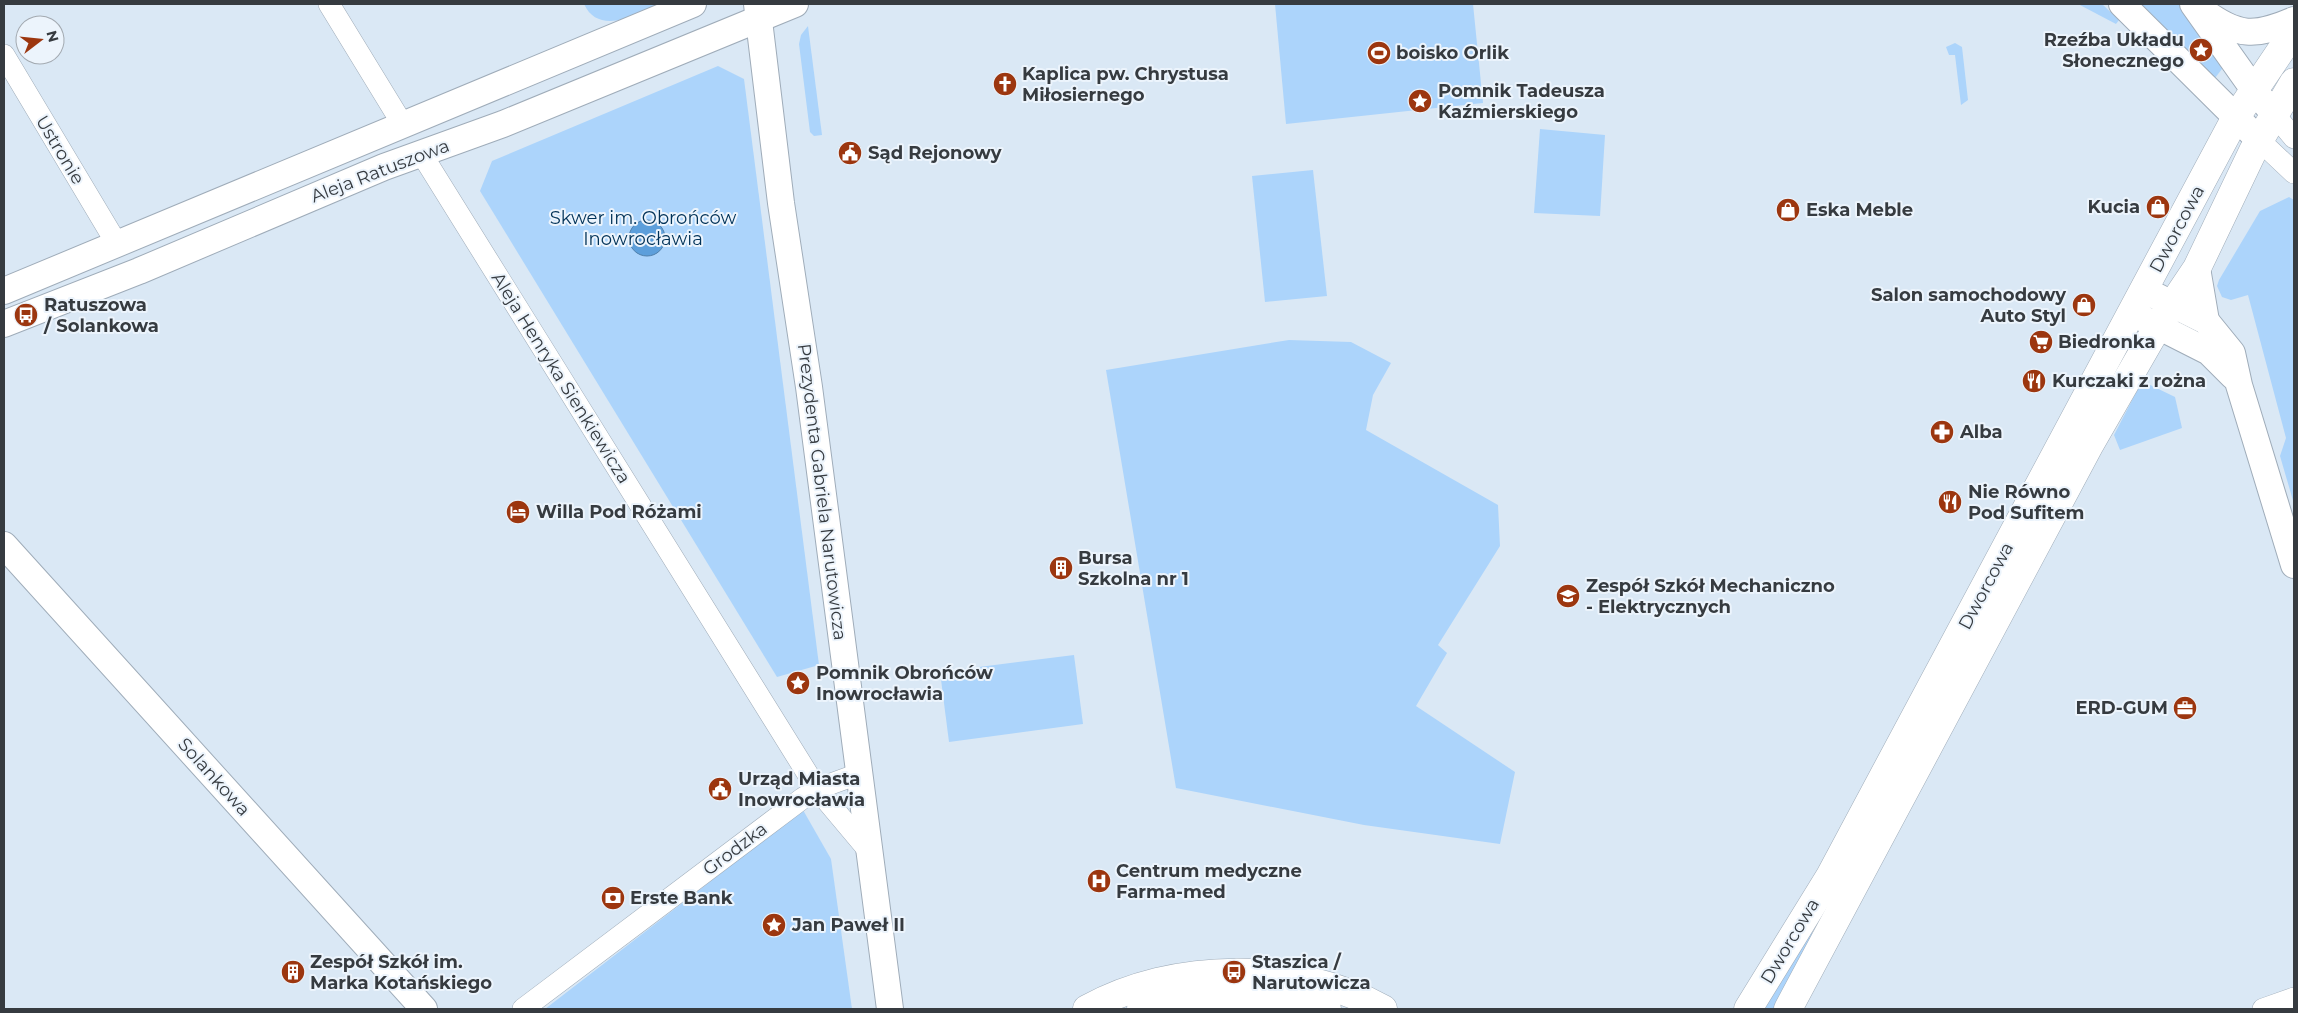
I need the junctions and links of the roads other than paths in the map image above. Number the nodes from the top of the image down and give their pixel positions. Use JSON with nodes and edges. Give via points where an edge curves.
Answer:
{"nodes":[{"id":1,"x":329,"y":4,"type":"edge"},
{"id":2,"x":693,"y":4,"type":"edge"},
{"id":3,"x":795,"y":4,"type":"edge"},
{"id":4,"x":2122,"y":4,"type":"edge"},
{"id":5,"x":2193,"y":4,"type":"edge"},
{"id":6,"x":757,"y":12,"type":"edge"},
{"id":7,"x":2294,"y":20,"type":"edge"},
{"id":8,"x":2294,"y":31,"type":"edge"},
{"id":9,"x":4,"y":55,"type":"edge"},
{"id":10,"x":2294,"y":82,"type":"edge"},
{"id":11,"x":2254,"y":90,"type":"junction"},
{"id":12,"x":2274,"y":114,"type":"junction"},
{"id":13,"x":2236,"y":117,"type":"junction"},
{"id":14,"x":403,"y":125,"type":"junction"},
{"id":15,"x":2294,"y":138,"type":"edge"},
{"id":16,"x":2259,"y":140,"type":"junction"},
{"id":17,"x":421,"y":153,"type":"junction"},
{"id":18,"x":2294,"y":173,"type":"edge"},
{"id":19,"x":117,"y":244,"type":"junction"},
{"id":20,"x":2197,"y":268,"type":"junction"},
{"id":21,"x":4,"y":291,"type":"edge"},
{"id":22,"x":2138,"y":302,"type":"junction"},
{"id":23,"x":2165,"y":315,"type":"junction"},
{"id":24,"x":2206,"y":321,"type":"junction"},
{"id":25,"x":4,"y":324,"type":"edge"},
{"id":26,"x":2238,"y":380,"type":"junction"},
{"id":27,"x":4,"y":545,"type":"edge"},
{"id":28,"x":2294,"y":566,"type":"edge"},
{"id":29,"x":858,"y":774,"type":"junction"},
{"id":30,"x":817,"y":789,"type":"junction"},
{"id":31,"x":869,"y":851,"type":"junction"},
{"id":32,"x":2294,"y":998,"type":"edge"},
{"id":33,"x":424,"y":1009,"type":"edge"},
{"id":34,"x":523,"y":1009,"type":"edge"},
{"id":35,"x":890,"y":1009,"type":"edge"},
{"id":36,"x":1087,"y":1009,"type":"edge"},
{"id":37,"x":1141,"y":1009,"type":"edge"},
{"id":38,"x":1327,"y":1009,"type":"edge"},
{"id":39,"x":1383,"y":1009,"type":"edge"},
{"id":40,"x":1748,"y":1009,"type":"edge"},
{"id":41,"x":1788,"y":1009,"type":"edge"},
{"id":42,"x":2262,"y":1009,"type":"edge"}],
"edges":[{"from":1,"to":14,"type":"street"},
{"from":2,"to":14,"type":"street","name":"Aleja Ratuszowa"},
{"from":3,"to":6,"type":"street","name":"Aleja Ratuszowa"},
{"from":4,"to":13,"type":"street"},
{"from":5,"to":7,"type":"street","via":[[2216,21],[2242,33],[2273,29]]},
{"from":5,"to":11,"type":"street"},
{"from":6,"to":17,"type":"street","name":"Aleja Ratuszowa","via":[[502,124]]},
{"from":6,"to":29,"type":"street","name":"Prezydenta Gabriela Narutowicza"},
{"from":8,"to":11,"type":"main road","name":"Dworcowa"},
{"from":9,"to":19,"type":"street","name":"Ustronie"},
{"from":10,"to":12,"type":"main road","name":"Dworcowa"},
{"from":11,"to":12,"type":"street"},
{"from":11,"to":13,"type":"main road","name":"Dworcowa"},
{"from":12,"to":15,"type":"street"},
{"from":12,"to":16,"type":"main road","name":"Dworcowa"},
{"from":13,"to":16,"type":"street"},
{"from":13,"to":22,"type":"main road","name":"Dworcowa"},
{"from":14,"to":19,"type":"street","name":"Aleja Ratuszowa"},
{"from":16,"to":18,"type":"street"},
{"from":16,"to":20,"type":"main road","name":"Dworcowa"},
{"from":17,"to":25,"type":"street","name":"Aleja Ratuszowa"},
{"from":17,"to":30,"type":"street","name":"Aleja Henryka Sienkiewicza"},
{"from":19,"to":21,"type":"street","name":"Aleja Ratuszowa"},
{"from":20,"to":23,"type":"main road","name":"Dworcowa"},
{"from":20,"to":24,"type":"street"},
{"from":22,"to":23,"type":"street"},
{"from":22,"to":40,"type":"main road","name":"Dworcowa","via":[[1830,876]]},
{"from":23,"to":24,"type":"street"},
{"from":23,"to":26,"type":"street"},
{"from":23,"to":41,"type":"main road","name":"Dworcowa","via":[[1992,624]]},
{"from":24,"to":26,"type":"street","via":[[2232,353]]},
{"from":26,"to":28,"type":"street"},
{"from":27,"to":33,"type":"street","name":"Solankowa"},
{"from":29,"to":30,"type":"street","name":"Grodzka"},
{"from":29,"to":31,"type":"street","name":"Prezydenta Gabriela Narutowicza"},
{"from":30,"to":31,"type":"street","name":"Aleja Henryka Sienkiewicza"},
{"from":30,"to":34,"type":"street","name":"Grodzka"},
{"from":31,"to":35,"type":"street","name":"Prezydenta Gabriela Narutowicza"},
{"from":32,"to":42,"type":"street"},
{"from":36,"to":39,"type":"main road","via":[[1150,983],[1192,974],[1234,972],[1274,975],[1317,984]]},
{"from":37,"to":38,"type":"main road","via":[[1195,996],[1222,995]]}]}
